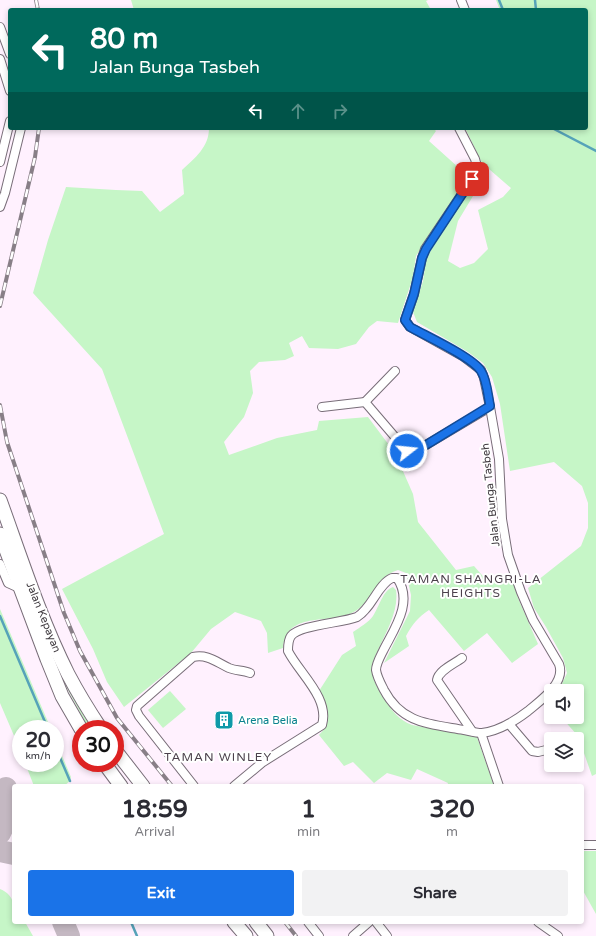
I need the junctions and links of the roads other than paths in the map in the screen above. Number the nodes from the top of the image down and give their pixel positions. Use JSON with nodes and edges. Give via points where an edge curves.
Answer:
{"nodes":[{"id":1,"x":0,"y":27,"type":"edge"},
{"id":2,"x":8,"y":49,"type":"edge"},
{"id":3,"x":0,"y":59,"type":"edge"},
{"id":4,"x":8,"y":85,"type":"edge"},
{"id":5,"x":8,"y":129,"type":"edge"},
{"id":6,"x":21,"y":130,"type":"edge"},
{"id":7,"x":460,"y":130,"type":"edge"},
{"id":8,"x":0,"y":162,"type":"edge"},
{"id":9,"x":0,"y":207,"type":"edge"},
{"id":10,"x":395,"y":371,"type":"dead end"},
{"id":11,"x":364,"y":402,"type":"junction"},
{"id":12,"x":322,"y":406,"type":"dead end"},
{"id":13,"x":490,"y":406,"type":"junction"},
{"id":14,"x":0,"y":500,"type":"edge"},
{"id":15,"x":0,"y":534,"type":"edge"},
{"id":16,"x":0,"y":564,"type":"edge"},
{"id":17,"x":19,"y":588,"type":"junction"},
{"id":18,"x":462,"y":658,"type":"dead end"},
{"id":19,"x":250,"y":673,"type":"dead end"},
{"id":20,"x":76,"y":720,"type":"edge"},
{"id":21,"x":94,"y":720,"type":"edge"},
{"id":22,"x":509,"y":724,"type":"junction"},
{"id":23,"x":472,"y":732,"type":"junction"},
{"id":24,"x":481,"y":733,"type":"junction"},
{"id":25,"x":544,"y":750,"type":"edge"},
{"id":26,"x":124,"y":762,"type":"edge"},
{"id":27,"x":111,"y":772,"type":"edge"},
{"id":28,"x":120,"y":784,"type":"edge"},
{"id":29,"x":141,"y":784,"type":"edge"},
{"id":30,"x":192,"y":784,"type":"edge"},
{"id":31,"x":236,"y":784,"type":"edge"},
{"id":32,"x":498,"y":784,"type":"edge"},
{"id":33,"x":584,"y":845,"type":"edge"},
{"id":34,"x":596,"y":845,"type":"edge"},
{"id":35,"x":236,"y":924,"type":"edge"},
{"id":36,"x":258,"y":924,"type":"edge"},
{"id":37,"x":310,"y":924,"type":"edge"},
{"id":38,"x":367,"y":924,"type":"edge"},
{"id":39,"x":378,"y":924,"type":"edge"},
{"id":40,"x":541,"y":924,"type":"edge"},
{"id":41,"x":246,"y":936,"type":"edge"},
{"id":42,"x":267,"y":936,"type":"edge"},
{"id":43,"x":319,"y":936,"type":"edge"},
{"id":44,"x":353,"y":936,"type":"edge"},
{"id":45,"x":387,"y":936,"type":"edge"},
{"id":46,"x":558,"y":936,"type":"edge"}],
"edges":[{"from":1,"to":2,"type":"street"},
{"from":3,"to":4,"type":"street"},
{"from":5,"to":8,"type":"street"},
{"from":6,"to":9,"type":"street"},
{"from":7,"to":13,"type":"street","name":"Jalan Bunga Tasbeh","via":[[477,166],[472,179],[426,249],[405,320],[410,327],[464,357],[481,370]]},
{"from":10,"to":11,"type":"street"},
{"from":11,"to":12,"type":"street"},
{"from":11,"to":13,"type":"street","via":[[403,448],[411,452]]},
{"from":13,"to":22,"type":"street","name":"Jalan Bunga Tasbeh","via":[[500,467],[502,518],[508,555],[533,620],[562,671],[559,679],[544,697]]},
{"from":14,"to":21,"type":"highway","name":"Jalan Kepayan","via":[[60,656]]},
{"from":15,"to":17,"type":"highway","name":"Jalan Kepayan"},
{"from":16,"to":17,"type":"street","via":[[8,583]]},
{"from":17,"to":20,"type":"highway","name":"Jalan Kepayan","via":[[56,682]]},
{"from":18,"to":23,"type":"street","via":[[441,673],[437,680]]},
{"from":19,"to":30,"type":"street","via":[[229,668],[201,655],[193,657],[137,706],[139,716]]},
{"from":22,"to":24,"type":"street","name":"Jalan Bunga Tasbeh"},
{"from":22,"to":25,"type":"street","via":[[532,751]]},
{"from":23,"to":24,"type":"street","name":"Jalan Bunga Tasbeh"},
{"from":23,"to":31,"type":"street","name":"Jalan Bunga Tasbeh","via":[[404,715],[394,706],[378,678],[378,662],[404,606],[401,585],[397,578],[392,578],[384,583],[363,614],[301,629],[290,637],[288,651],[319,699],[323,709],[322,725],[263,762]]},
{"from":24,"to":32,"type":"street"},
{"from":26,"to":29,"type":"highway"},
{"from":27,"to":28,"type":"highway"},
{"from":33,"to":34,"type":"street"},
{"from":35,"to":41,"type":"highway"},
{"from":36,"to":42,"type":"highway"},
{"from":37,"to":43,"type":"street"},
{"from":38,"to":44,"type":"street"},
{"from":39,"to":45,"type":"street"},
{"from":40,"to":46,"type":"street"}]}
